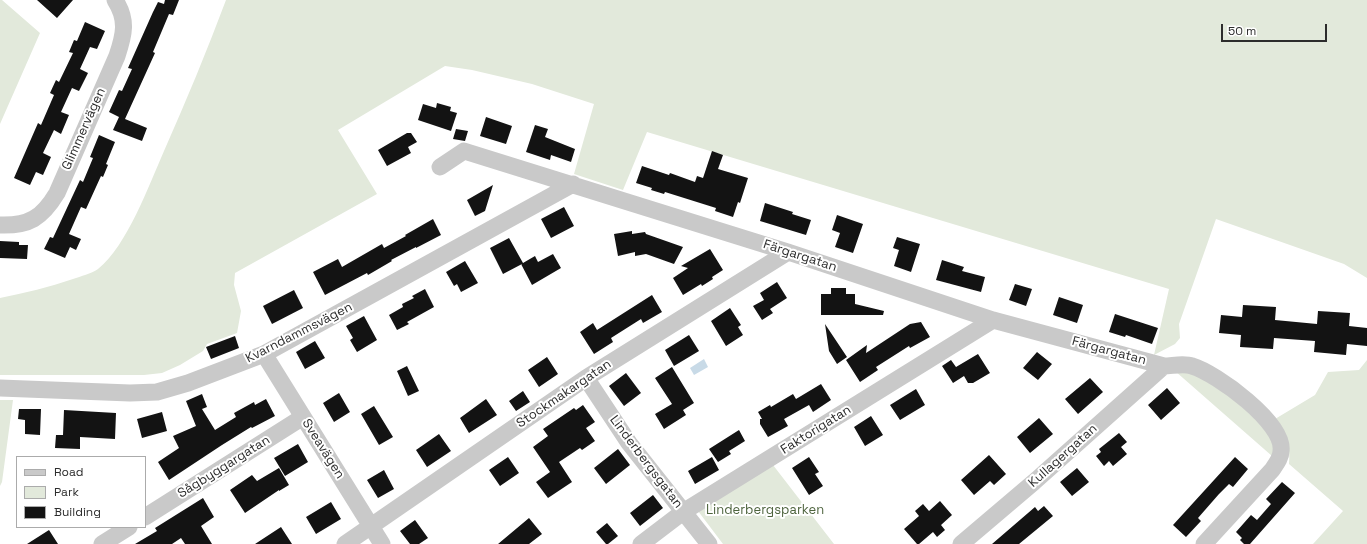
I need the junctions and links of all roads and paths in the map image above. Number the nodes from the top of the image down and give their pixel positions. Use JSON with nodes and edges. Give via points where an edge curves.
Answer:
{"nodes":[{"id":1,"x":115,"y":0,"type":"edge"},
{"id":2,"x":440,"y":167,"type":"dead end"},
{"id":3,"x":573,"y":184,"type":"junction"},
{"id":4,"x":0,"y":225,"type":"edge"},
{"id":5,"x":788,"y":252,"type":"junction"},
{"id":6,"x":993,"y":320,"type":"junction"},
{"id":7,"x":264,"y":354,"type":"junction"},
{"id":8,"x":1164,"y":366,"type":"junction"},
{"id":9,"x":586,"y":378,"type":"junction"},
{"id":10,"x":0,"y":388,"type":"edge"},
{"id":11,"x":303,"y":417,"type":"junction"},
{"id":12,"x":683,"y":512,"type":"junction"},
{"id":13,"x":146,"y":516,"type":"edge"},
{"id":14,"x":371,"y":526,"type":"junction"},
{"id":15,"x":127,"y":528,"type":"edge"},
{"id":16,"x":102,"y":544,"type":"edge"},
{"id":17,"x":345,"y":544,"type":"edge"},
{"id":18,"x":382,"y":544,"type":"edge"},
{"id":19,"x":641,"y":544,"type":"edge"},
{"id":20,"x":708,"y":544,"type":"edge"},
{"id":21,"x":961,"y":544,"type":"edge"},
{"id":22,"x":1204,"y":544,"type":"edge"}],
"edges":[{"from":1,"to":4,"type":"street","name":"Glimmervägen","via":[[122,14],[123,39],[56,193],[49,206],[29,222]]},
{"from":2,"to":3,"type":"street","name":"Färgargatan","via":[[464,150]]},
{"from":3,"to":5,"type":"street","name":"Färgargatan"},
{"from":3,"to":7,"type":"street","name":"Kvarndammsvägen"},
{"from":5,"to":6,"type":"street","name":"Färgargatan"},
{"from":5,"to":9,"type":"street","name":"Stockmakargatan"},
{"from":6,"to":8,"type":"street","name":"Färgargatan"},
{"from":6,"to":12,"type":"street","name":"Faktorigatan"},
{"from":7,"to":10,"type":"street","name":"Kvarndammsvägen","via":[[157,392]]},
{"from":7,"to":11,"type":"street","name":"Sveavägen"},
{"from":8,"to":21,"type":"street","name":"Kullagergatan"},
{"from":8,"to":22,"type":"street","name":"Färgargatan","via":[[1190,365],[1212,374],[1259,411],[1280,440],[1282,451],[1272,470]]},
{"from":9,"to":12,"type":"street","name":"Linderbergsgatan","via":[[629,443]]},
{"from":9,"to":14,"type":"street","name":"Stockmakargatan"},
{"from":11,"to":13,"type":"street","name":"Sågbyggargatan"},
{"from":11,"to":14,"type":"street","name":"Sveavägen"},
{"from":12,"to":19,"type":"street","name":"Faktorigatan"},
{"from":12,"to":20,"type":"street","name":"Linderbergsgatan"},
{"from":14,"to":17,"type":"street","name":"Stockmakargatan"},
{"from":14,"to":18,"type":"street","name":"Sveavägen"},
{"from":15,"to":16,"type":"street"}]}
